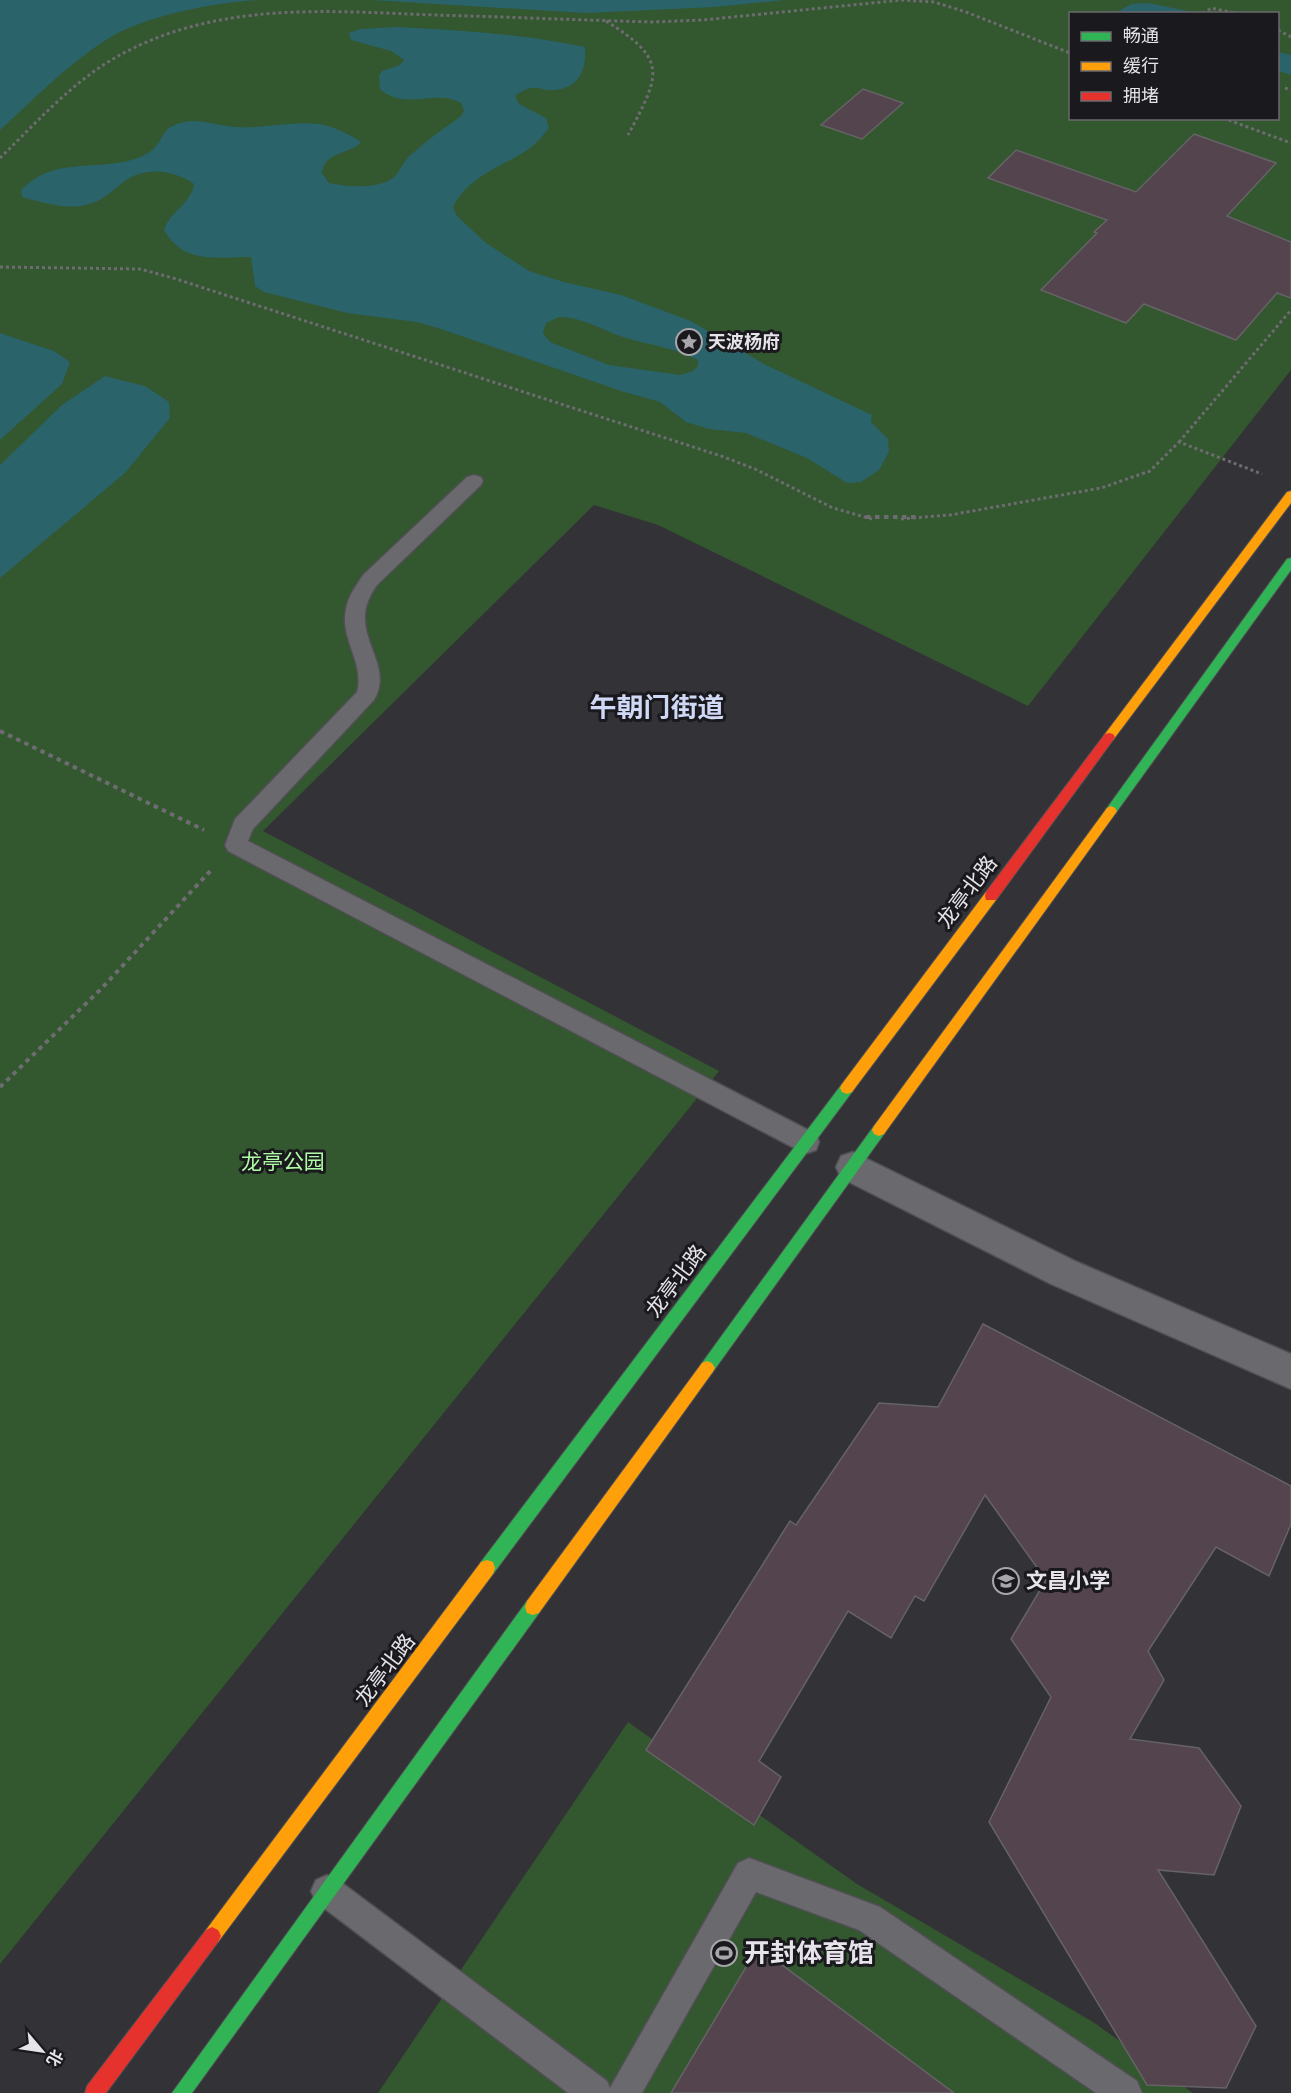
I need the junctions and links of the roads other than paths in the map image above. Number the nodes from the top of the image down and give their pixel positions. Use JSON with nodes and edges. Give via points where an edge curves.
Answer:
{"nodes":[{"id":1,"x":474,"y":482,"type":"dead end"},
{"id":2,"x":1291,"y":495,"type":"edge"},
{"id":3,"x":1291,"y":562,"type":"edge"},
{"id":4,"x":1284,"y":582,"type":"edge"},
{"id":5,"x":807,"y":1142,"type":"junction"},
{"id":6,"x":852,"y":1167,"type":"junction"},
{"id":7,"x":1291,"y":1372,"type":"edge"},
{"id":8,"x":327,"y":1891,"type":"junction"},
{"id":9,"x":94,"y":2093,"type":"edge"},
{"id":10,"x":181,"y":2093,"type":"edge"},
{"id":11,"x":595,"y":2093,"type":"edge"},
{"id":12,"x":624,"y":2093,"type":"edge"},
{"id":13,"x":1125,"y":2093,"type":"edge"}],
"edges":[{"from":1,"to":5,"type":"lane","via":[[362,591],[354,627],[370,678],[367,695],[243,825],[236,845]]},
{"from":2,"to":5,"type":"main road","name":"龙亭北路"},
{"from":3,"to":4,"type":"main road"},
{"from":4,"to":6,"type":"main road"},
{"from":5,"to":9,"type":"main road","name":"龙亭北路"},
{"from":6,"to":7,"type":"street","via":[[1064,1273]]},
{"from":6,"to":8,"type":"main road"},
{"from":8,"to":10,"type":"main road"},
{"from":8,"to":11,"type":"lane"},
{"from":12,"to":13,"type":"lane","via":[[749,1875],[869,1918]]}]}
